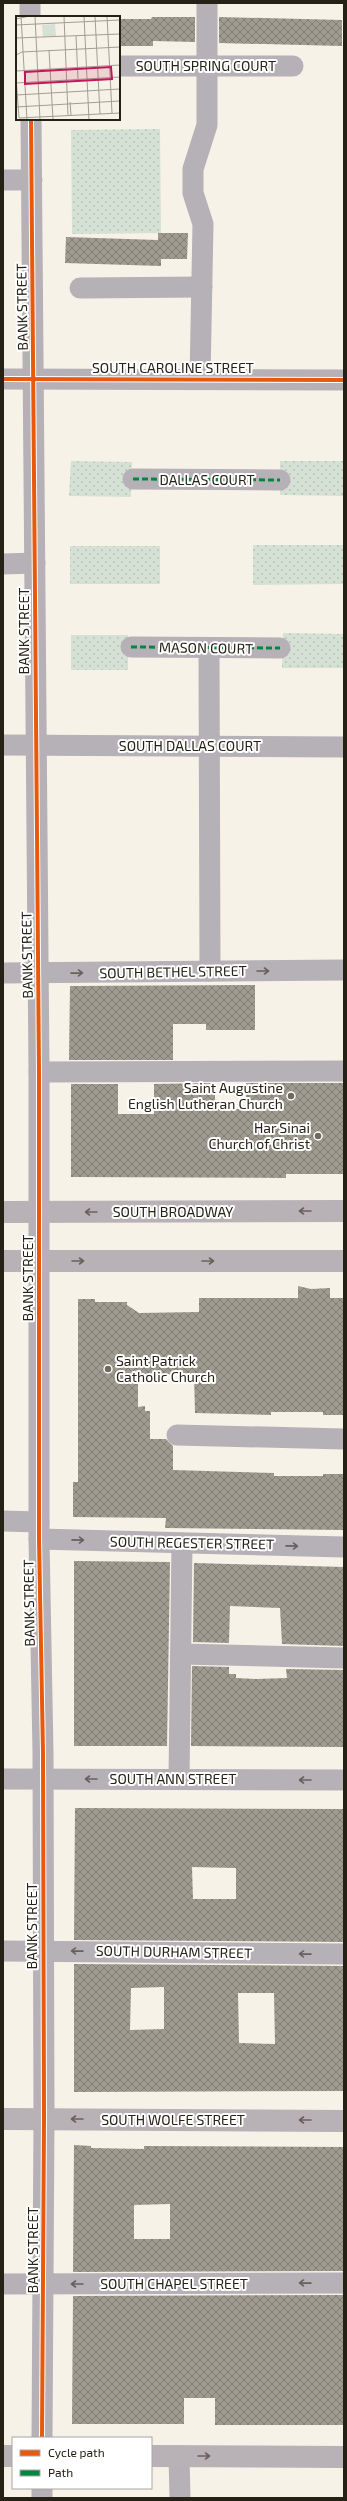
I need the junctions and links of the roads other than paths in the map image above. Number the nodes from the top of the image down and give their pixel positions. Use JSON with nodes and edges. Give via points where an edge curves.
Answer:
{"nodes":[{"id":1,"x":30,"y":3,"type":"edge"},
{"id":2,"x":207,"y":3,"type":"edge"},
{"id":3,"x":30,"y":16,"type":"edge"},
{"id":4,"x":120,"y":66,"type":"edge"},
{"id":5,"x":206,"y":66,"type":"junction"},
{"id":6,"x":293,"y":66,"type":"dead end"},
{"id":7,"x":31,"y":120,"type":"edge"},
{"id":8,"x":3,"y":180,"type":"edge"},
{"id":9,"x":32,"y":180,"type":"junction"},
{"id":10,"x":202,"y":287,"type":"junction"},
{"id":11,"x":80,"y":288,"type":"dead end"},
{"id":12,"x":3,"y":379,"type":"edge"},
{"id":13,"x":33,"y":379,"type":"junction"},
{"id":14,"x":200,"y":379,"type":"junction"},
{"id":15,"x":344,"y":380,"type":"edge"},
{"id":16,"x":133,"y":479,"type":"dead end"},
{"id":17,"x":280,"y":480,"type":"dead end"},
{"id":18,"x":35,"y":563,"type":"junction"},
{"id":19,"x":3,"y":564,"type":"edge"},
{"id":20,"x":130,"y":647,"type":"dead end"},
{"id":21,"x":208,"y":648,"type":"junction"},
{"id":22,"x":280,"y":648,"type":"dead end"},
{"id":23,"x":3,"y":745,"type":"edge"},
{"id":24,"x":36,"y":745,"type":"junction"},
{"id":25,"x":209,"y":745,"type":"junction"},
{"id":26,"x":344,"y":747,"type":"edge"},
{"id":27,"x":344,"y":970,"type":"edge"},
{"id":28,"x":210,"y":971,"type":"junction"},
{"id":29,"x":3,"y":973,"type":"edge"},
{"id":30,"x":38,"y":973,"type":"junction"},
{"id":31,"x":344,"y":1071,"type":"edge"},
{"id":32,"x":39,"y":1072,"type":"junction"},
{"id":33,"x":344,"y":1211,"type":"edge"},
{"id":34,"x":3,"y":1212,"type":"edge"},
{"id":35,"x":39,"y":1212,"type":"junction"},
{"id":36,"x":344,"y":1260,"type":"edge"},
{"id":37,"x":3,"y":1261,"type":"edge"},
{"id":38,"x":39,"y":1261,"type":"junction"},
{"id":39,"x":177,"y":1436,"type":"dead end"},
{"id":40,"x":344,"y":1439,"type":"edge"},
{"id":41,"x":3,"y":1522,"type":"edge"},
{"id":42,"x":39,"y":1531,"type":"junction"},
{"id":43,"x":182,"y":1543,"type":"junction"},
{"id":44,"x":344,"y":1547,"type":"edge"},
{"id":45,"x":181,"y":1654,"type":"junction"},
{"id":46,"x":344,"y":1658,"type":"edge"},
{"id":47,"x":3,"y":1779,"type":"edge"},
{"id":48,"x":43,"y":1779,"type":"junction"},
{"id":49,"x":179,"y":1779,"type":"junction"},
{"id":50,"x":344,"y":1780,"type":"edge"},
{"id":51,"x":3,"y":1951,"type":"edge"},
{"id":52,"x":43,"y":1951,"type":"junction"},
{"id":53,"x":344,"y":1954,"type":"edge"},
{"id":54,"x":3,"y":2119,"type":"edge"},
{"id":55,"x":44,"y":2119,"type":"junction"},
{"id":56,"x":344,"y":2121,"type":"edge"},
{"id":57,"x":344,"y":2283,"type":"edge"},
{"id":58,"x":3,"y":2284,"type":"edge"},
{"id":59,"x":43,"y":2284,"type":"junction"},
{"id":60,"x":42,"y":2437,"type":"edge"},
{"id":61,"x":152,"y":2456,"type":"edge"},
{"id":62,"x":179,"y":2456,"type":"junction"},
{"id":63,"x":344,"y":2457,"type":"edge"},
{"id":64,"x":180,"y":2498,"type":"edge"}],
"edges":[{"from":1,"to":3,"type":"street"},
{"from":2,"to":5,"type":"street"},
{"from":4,"to":5,"type":"street","name":"SOUTH SPRING COURT"},
{"from":5,"to":6,"type":"street","name":"SOUTH SPRING COURT"},
{"from":5,"to":10,"type":"street","via":[[207,126],[193,169],[192,193],[203,224]]},
{"from":7,"to":9,"type":"street","name":"BANK STREET"},
{"from":8,"to":9,"type":"street"},
{"from":9,"to":13,"type":"street","name":"BANK STREET"},
{"from":10,"to":11,"type":"street"},
{"from":10,"to":14,"type":"street"},
{"from":12,"to":13,"type":"street","name":"SOUTH CAROLINE STREET"},
{"from":13,"to":14,"type":"street","name":"SOUTH CAROLINE STREET"},
{"from":13,"to":18,"type":"street","name":"BANK STREET"},
{"from":14,"to":15,"type":"street","name":"SOUTH CAROLINE STREET"},
{"from":16,"to":17,"type":"street","name":"DALLAS COURT"},
{"from":18,"to":19,"type":"street"},
{"from":18,"to":24,"type":"street","name":"BANK STREET"},
{"from":20,"to":21,"type":"street","name":"MASON COURT"},
{"from":21,"to":22,"type":"street","name":"MASON COURT"},
{"from":21,"to":25,"type":"street"},
{"from":23,"to":24,"type":"street","name":"SOUTH DALLAS COURT"},
{"from":24,"to":25,"type":"street","name":"SOUTH DALLAS COURT"},
{"from":24,"to":30,"type":"street","name":"BANK STREET"},
{"from":25,"to":26,"type":"street","name":"SOUTH DALLAS COURT"},
{"from":25,"to":28,"type":"street"},
{"from":28,"to":27,"type":"street","name":"SOUTH BETHEL STREET","one_way":true},
{"from":30,"to":28,"type":"street","name":"SOUTH BETHEL STREET","one_way":true},
{"from":29,"to":30,"type":"street","name":"SOUTH BETHEL STREET"},
{"from":30,"to":32,"type":"street","name":"BANK STREET"},
{"from":31,"to":32,"type":"street"},
{"from":32,"to":35,"type":"street","name":"BANK STREET"},
{"from":33,"to":35,"type":"main road","name":"SOUTH BROADWAY","one_way":true},
{"from":34,"to":35,"type":"main road","name":"SOUTH BROADWAY"},
{"from":35,"to":38,"type":"street","name":"BANK STREET"},
{"from":38,"to":36,"type":"main road","one_way":true},
{"from":37,"to":38,"type":"main road"},
{"from":38,"to":42,"type":"street","name":"BANK STREET"},
{"from":39,"to":40,"type":"street"},
{"from":41,"to":42,"type":"street","name":"SOUTH REGESTER STREET"},
{"from":42,"to":43,"type":"street","name":"SOUTH REGESTER STREET","one_way":true},
{"from":42,"to":48,"type":"street","name":"BANK STREET"},
{"from":43,"to":44,"type":"street","name":"SOUTH REGESTER STREET","one_way":true},
{"from":43,"to":45,"type":"street"},
{"from":45,"to":46,"type":"street"},
{"from":45,"to":49,"type":"street"},
{"from":47,"to":48,"type":"street","name":"SOUTH ANN STREET"},
{"from":49,"to":48,"type":"street","name":"SOUTH ANN STREET","one_way":true},
{"from":48,"to":52,"type":"street","name":"BANK STREET"},
{"from":50,"to":49,"type":"street","name":"SOUTH ANN STREET","one_way":true},
{"from":51,"to":52,"type":"street","name":"SOUTH DURHAM STREET"},
{"from":53,"to":52,"type":"street","name":"SOUTH DURHAM STREET","one_way":true},
{"from":52,"to":55,"type":"street","name":"BANK STREET"},
{"from":54,"to":55,"type":"main road","name":"SOUTH WOLFE STREET"},
{"from":56,"to":55,"type":"main road","name":"SOUTH WOLFE STREET","one_way":true},
{"from":55,"to":59,"type":"street","name":"BANK STREET"},
{"from":57,"to":59,"type":"street","name":"SOUTH CHAPEL STREET","one_way":true},
{"from":58,"to":59,"type":"street","name":"SOUTH CHAPEL STREET"},
{"from":59,"to":60,"type":"street","name":"BANK STREET"},
{"from":61,"to":62,"type":"main road"},
{"from":62,"to":63,"type":"main road","one_way":true},
{"from":62,"to":64,"type":"street"}]}
